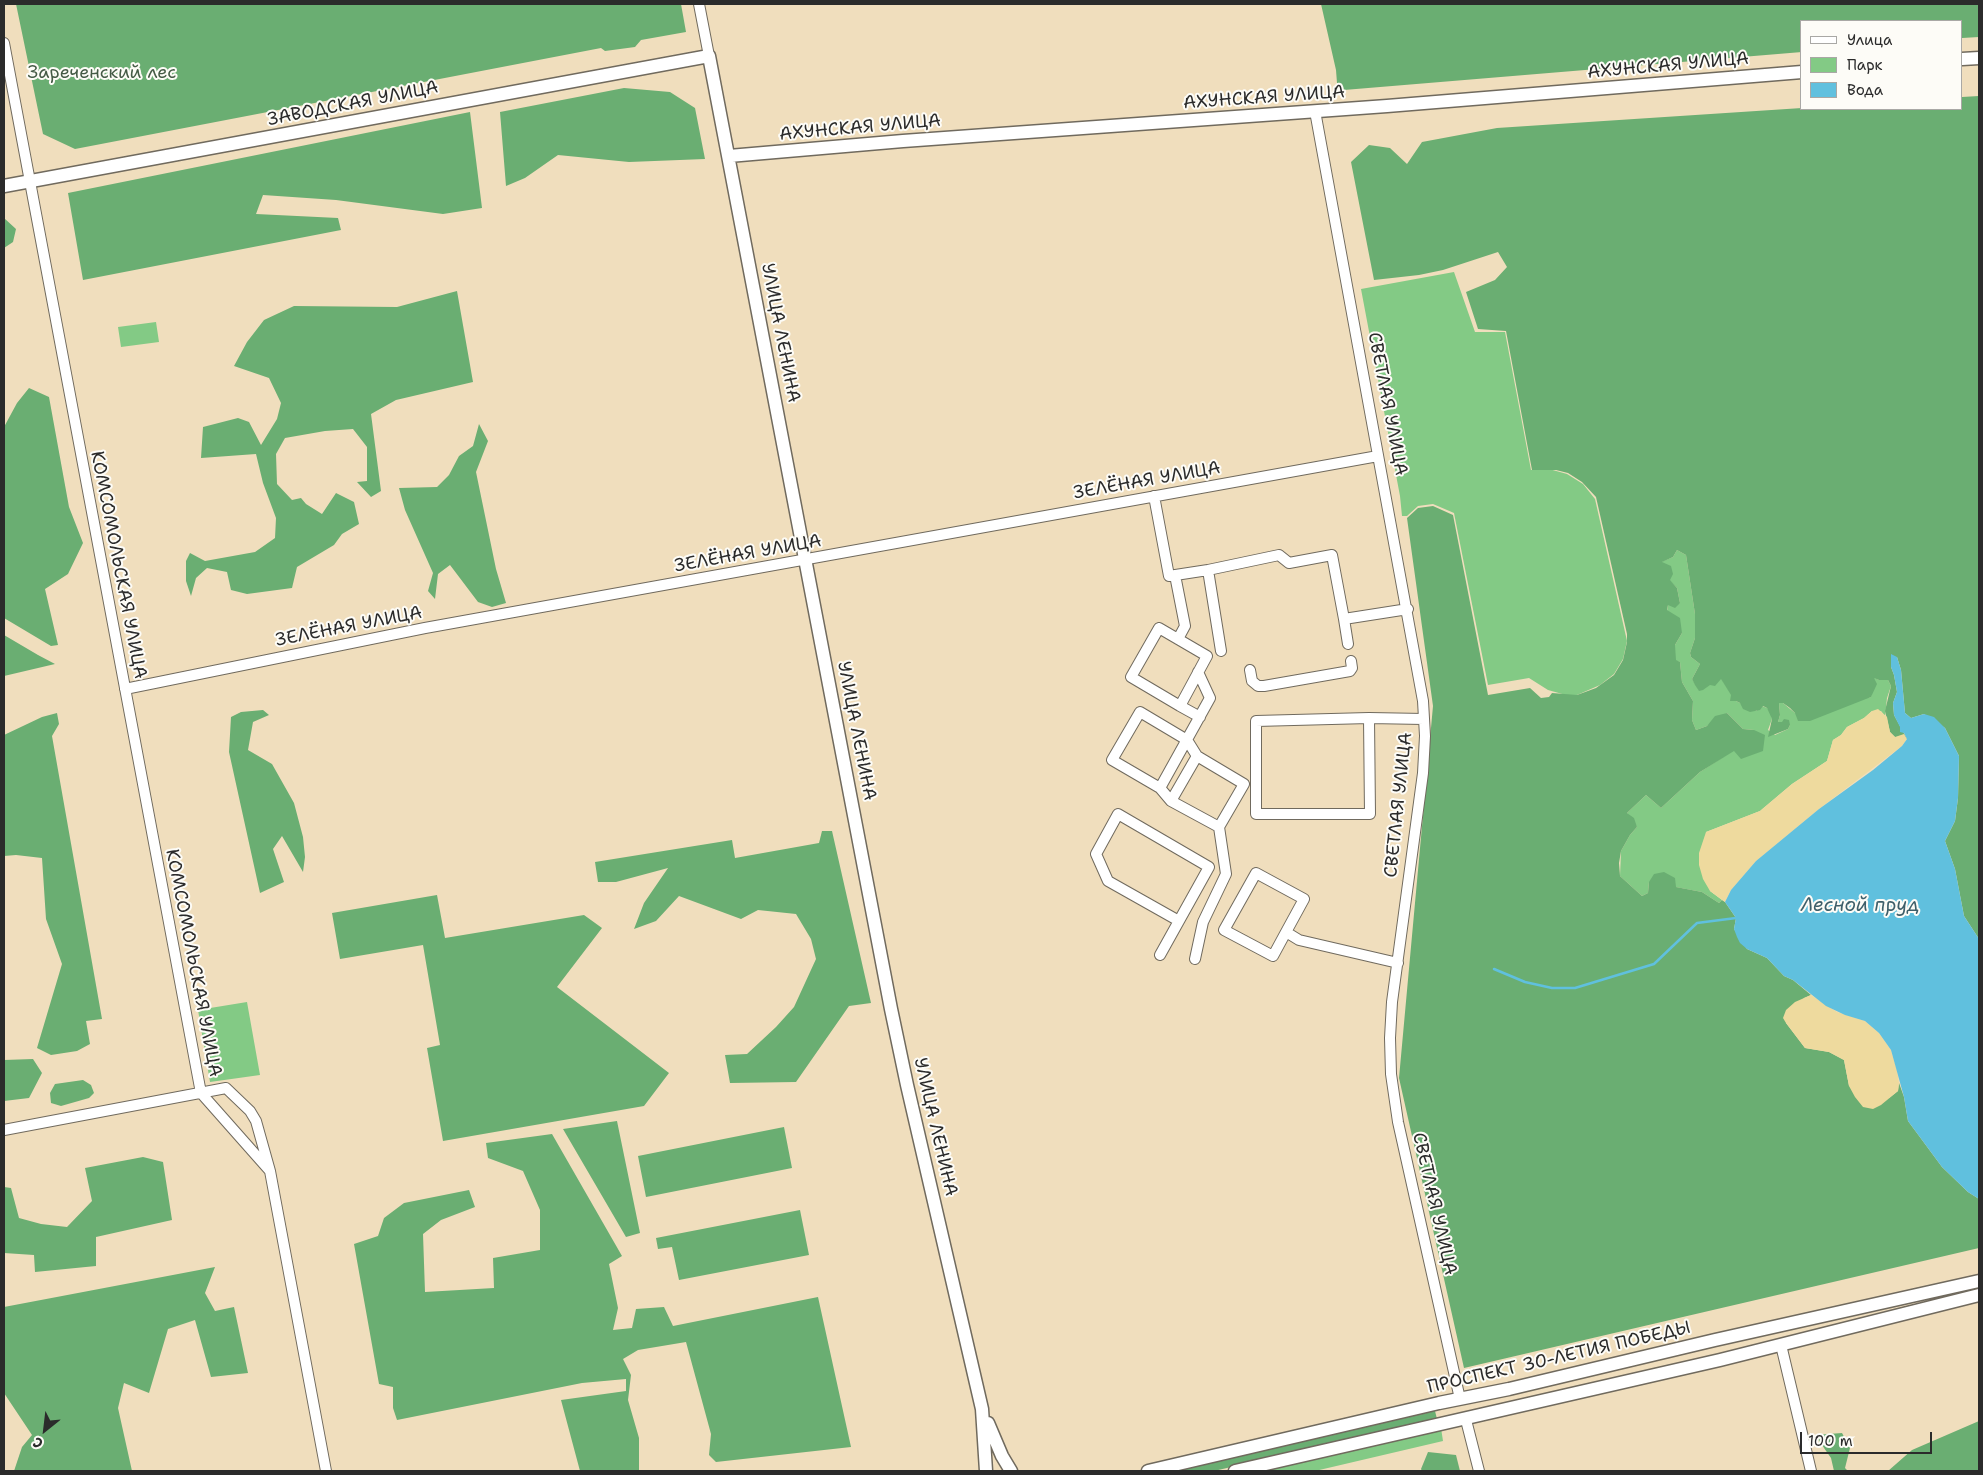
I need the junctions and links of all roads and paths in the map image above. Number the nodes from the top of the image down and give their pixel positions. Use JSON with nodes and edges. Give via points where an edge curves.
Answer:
{"nodes":[{"id":1,"x":700,"y":4,"type":"edge"},
{"id":2,"x":4,"y":43,"type":"edge"},
{"id":3,"x":709,"y":56,"type":"junction"},
{"id":4,"x":1979,"y":58,"type":"edge"},
{"id":5,"x":1963,"y":60,"type":"edge"},
{"id":6,"x":1800,"y":72,"type":"edge"},
{"id":7,"x":1315,"y":112,"type":"junction"},
{"id":8,"x":728,"y":156,"type":"junction"},
{"id":9,"x":30,"y":182,"type":"junction"},
{"id":10,"x":4,"y":186,"type":"edge"},
{"id":11,"x":1378,"y":456,"type":"junction"},
{"id":12,"x":1154,"y":496,"type":"junction"},
{"id":13,"x":806,"y":560,"type":"junction"},
{"id":14,"x":1208,"y":570,"type":"junction"},
{"id":15,"x":1175,"y":575,"type":"junction"},
{"id":16,"x":1408,"y":609,"type":"junction"},
{"id":17,"x":1344,"y":619,"type":"junction"},
{"id":18,"x":1178,"y":639,"type":"junction"},
{"id":19,"x":1348,"y":644,"type":"dead end"},
{"id":20,"x":1221,"y":652,"type":"dead end"},
{"id":21,"x":1351,"y":661,"type":"dead end"},
{"id":22,"x":1250,"y":670,"type":"dead end"},
{"id":23,"x":1198,"y":672,"type":"junction"},
{"id":24,"x":125,"y":688,"type":"junction"},
{"id":25,"x":1180,"y":706,"type":"junction"},
{"id":26,"x":1200,"y":717,"type":"junction"},
{"id":27,"x":1369,"y":718,"type":"junction"},
{"id":28,"x":1424,"y":719,"type":"junction"},
{"id":29,"x":1187,"y":740,"type":"junction"},
{"id":30,"x":1197,"y":756,"type":"junction"},
{"id":31,"x":1160,"y":788,"type":"junction"},
{"id":32,"x":1171,"y":801,"type":"junction"},
{"id":33,"x":1219,"y":827,"type":"junction"},
{"id":34,"x":1179,"y":921,"type":"junction"},
{"id":35,"x":1286,"y":932,"type":"junction"},
{"id":36,"x":1160,"y":955,"type":"dead end"},
{"id":37,"x":1195,"y":959,"type":"dead end"},
{"id":38,"x":1398,"y":963,"type":"junction"},
{"id":39,"x":201,"y":1093,"type":"junction"},
{"id":40,"x":258,"y":1127,"type":"junction"},
{"id":41,"x":4,"y":1130,"type":"edge"},
{"id":42,"x":241,"y":1138,"type":"junction"},
{"id":43,"x":270,"y":1171,"type":"junction"},
{"id":44,"x":1979,"y":1281,"type":"edge"},
{"id":45,"x":1979,"y":1296,"type":"edge"},
{"id":46,"x":1777,"y":1327,"type":"junction"},
{"id":47,"x":1781,"y":1345,"type":"junction"},
{"id":48,"x":1460,"y":1398,"type":"junction"},
{"id":49,"x":982,"y":1409,"type":"junction"},
{"id":50,"x":1466,"y":1420,"type":"junction"},
{"id":51,"x":326,"y":1471,"type":"edge"},
{"id":52,"x":986,"y":1471,"type":"edge"},
{"id":53,"x":1011,"y":1471,"type":"edge"},
{"id":54,"x":1148,"y":1471,"type":"edge"},
{"id":55,"x":1235,"y":1471,"type":"edge"},
{"id":56,"x":1479,"y":1471,"type":"edge"},
{"id":57,"x":1811,"y":1471,"type":"edge"}],
"edges":[{"from":1,"to":3,"type":"street"},
{"from":2,"to":9,"type":"street","name":"КОМСОМОЛЬСКАЯ УЛИЦА"},
{"from":3,"to":8,"type":"main road","name":"УЛИЦА ЛЕНИНА"},
{"from":3,"to":9,"type":"main road","name":"ЗАВОДСКАЯ УЛИЦА"},
{"from":4,"to":5,"type":"main road"},
{"from":6,"to":7,"type":"main road","name":"АХУНСКАЯ УЛИЦА"},
{"from":7,"to":8,"type":"main road","name":"АХУНСКАЯ УЛИЦА"},
{"from":7,"to":11,"type":"street","name":"СВЕТЛАЯ УЛИЦА"},
{"from":8,"to":13,"type":"main road","name":"УЛИЦА ЛЕНИНА"},
{"from":9,"to":10,"type":"main road","name":"ЗАВОДСКАЯ УЛИЦА"},
{"from":9,"to":24,"type":"street","name":"КОМСОМОЛЬСКАЯ УЛИЦА"},
{"from":11,"to":12,"type":"street","name":"ЗЕЛЁНАЯ УЛИЦА"},
{"from":11,"to":16,"type":"street","name":"СВЕТЛАЯ УЛИЦА"},
{"from":12,"to":13,"type":"street","name":"ЗЕЛЁНАЯ УЛИЦА"},
{"from":12,"to":15,"type":"street","via":[[1169,576]]},
{"from":13,"to":24,"type":"street","name":"ЗЕЛЁНАЯ УЛИЦА","via":[[425,628]]},
{"from":13,"to":49,"type":"main road","name":"УЛИЦА ЛЕНИНА","via":[[891,1009]]},
{"from":14,"to":15,"type":"street"},
{"from":14,"to":17,"type":"street","via":[[1279,555],[1289,563],[1332,555]]},
{"from":14,"to":20,"type":"street"},
{"from":15,"to":18,"type":"street","via":[[1185,626]]},
{"from":16,"to":17,"type":"street"},
{"from":16,"to":28,"type":"street","name":"СВЕТЛАЯ УЛИЦА"},
{"from":17,"to":19,"type":"street"},
{"from":18,"to":23,"type":"street","via":[[1207,656]]},
{"from":18,"to":25,"type":"street","via":[[1159,628],[1131,677]]},
{"from":21,"to":22,"type":"street","via":[[1350,671],[1264,686],[1254,684]]},
{"from":23,"to":25,"type":"street"},
{"from":23,"to":26,"type":"street","via":[[1210,698]]},
{"from":24,"to":39,"type":"street","name":"КОМСОМОЛЬСКАЯ УЛИЦА"},
{"from":25,"to":26,"type":"street"},
{"from":26,"to":29,"type":"street"},
{"from":27,"to":27,"type":"street","via":[[1256,721],[1256,814],[1370,814]]},
{"from":27,"to":28,"type":"street"},
{"from":28,"to":38,"type":"street","name":"СВЕТЛАЯ УЛИЦА","via":[[1423,773]]},
{"from":29,"to":30,"type":"street"},
{"from":29,"to":31,"type":"street"},
{"from":29,"to":31,"type":"street","via":[[1140,712],[1112,760]]},
{"from":30,"to":32,"type":"street"},
{"from":30,"to":33,"type":"street","via":[[1244,784]]},
{"from":31,"to":32,"type":"street"},
{"from":32,"to":33,"type":"street"},
{"from":33,"to":37,"type":"street","via":[[1226,874],[1203,922]]},
{"from":34,"to":34,"type":"street","via":[[1108,881],[1096,854],[1118,814],[1209,867]]},
{"from":34,"to":36,"type":"street"},
{"from":35,"to":35,"type":"street","via":[[1273,956],[1224,930],[1256,873],[1304,899]]},
{"from":35,"to":38,"type":"street","via":[[1299,940]]},
{"from":38,"to":48,"type":"street","name":"СВЕТЛАЯ УЛИЦА","via":[[1392,1002],[1391,1074],[1398,1122]]},
{"from":39,"to":40,"type":"street","name":"КОМСОМОЛЬСКАЯ УЛИЦА","via":[[226,1088],[250,1111]]},
{"from":39,"to":41,"type":"street"},
{"from":39,"to":42,"type":"street","name":"КОМСОМОЛЬСКАЯ УЛИЦА"},
{"from":40,"to":42,"type":"street","via":[[253,1136]]},
{"from":40,"to":43,"type":"street","name":"КОМСОМОЛЬСКАЯ УЛИЦА"},
{"from":42,"to":43,"type":"street","name":"КОМСОМОЛЬСКАЯ УЛИЦА"},
{"from":43,"to":51,"type":"street","name":"КОМСОМОЛЬСКАЯ УЛИЦА"},
{"from":44,"to":46,"type":"main road","name":"ПРОСПЕКТ 30-ЛЕТИЯ ПОБЕДЫ"},
{"from":45,"to":47,"type":"main road"},
{"from":46,"to":47,"type":"main road"},
{"from":46,"to":48,"type":"main road","name":"ПРОСПЕКТ 30-ЛЕТИЯ ПОБЕДЫ"},
{"from":47,"to":50,"type":"main road"},
{"from":47,"to":57,"type":"street"},
{"from":48,"to":50,"type":"main road","name":"СВЕТЛАЯ УЛИЦА"},
{"from":48,"to":54,"type":"main road","name":"ПРОСПЕКТ 30-ЛЕТИЯ ПОБЕДЫ"},
{"from":49,"to":52,"type":"main road","name":"УЛИЦА ЛЕНИНА"},
{"from":49,"to":53,"type":"main road","name":"УЛИЦА ЛЕНИНА"},
{"from":50,"to":55,"type":"main road"},
{"from":50,"to":56,"type":"street","name":"СВЕТЛАЯ УЛИЦА"}]}
